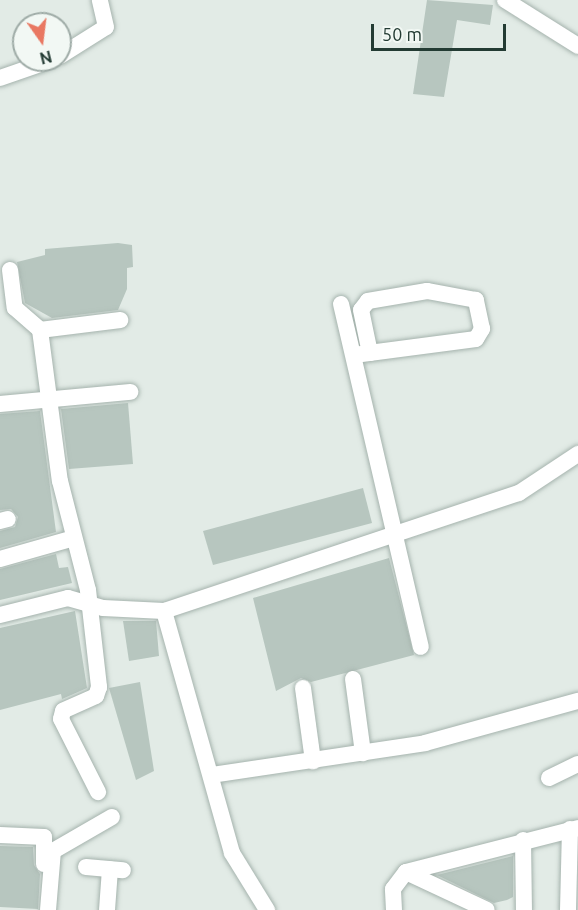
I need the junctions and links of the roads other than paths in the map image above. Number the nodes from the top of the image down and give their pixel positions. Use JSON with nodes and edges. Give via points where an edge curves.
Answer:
{"nodes":[{"id":1,"x":100,"y":0,"type":"edge"},
{"id":2,"x":506,"y":0,"type":"edge"},
{"id":3,"x":578,"y":46,"type":"edge"},
{"id":4,"x":72,"y":48,"type":"edge"},
{"id":5,"x":17,"y":72,"type":"edge"},
{"id":6,"x":0,"y":78,"type":"edge"},
{"id":7,"x":10,"y":270,"type":"dead end"},
{"id":8,"x":340,"y":304,"type":"dead end"},
{"id":9,"x":120,"y":320,"type":"dead end"},
{"id":10,"x":40,"y":330,"type":"junction"},
{"id":11,"x":362,"y":354,"type":"junction"},
{"id":12,"x":130,"y":392,"type":"dead end"},
{"id":13,"x":50,"y":399,"type":"junction"},
{"id":14,"x":0,"y":404,"type":"edge"},
{"id":15,"x":578,"y":454,"type":"edge"},
{"id":16,"x":75,"y":538,"type":"junction"},
{"id":17,"x":398,"y":538,"type":"junction"},
{"id":18,"x":0,"y":559,"type":"edge"},
{"id":19,"x":88,"y":604,"type":"junction"},
{"id":20,"x":164,"y":611,"type":"junction"},
{"id":21,"x":0,"y":615,"type":"edge"},
{"id":22,"x":420,"y":647,"type":"dead end"},
{"id":23,"x":353,"y":679,"type":"dead end"},
{"id":24,"x":303,"y":688,"type":"dead end"},
{"id":25,"x":578,"y":700,"type":"edge"},
{"id":26,"x":363,"y":753,"type":"junction"},
{"id":27,"x":313,"y":761,"type":"junction"},
{"id":28,"x":578,"y":764,"type":"edge"},
{"id":29,"x":212,"y":775,"type":"junction"},
{"id":30,"x":549,"y":778,"type":"dead end"},
{"id":31,"x":98,"y":792,"type":"dead end"},
{"id":32,"x":112,"y":817,"type":"dead end"},
{"id":33,"x":574,"y":829,"type":"edge"},
{"id":34,"x":0,"y":835,"type":"edge"},
{"id":35,"x":523,"y":840,"type":"junction"},
{"id":36,"x":86,"y":867,"type":"dead end"},
{"id":37,"x":406,"y":873,"type":"junction"},
{"id":38,"x":41,"y":910,"type":"edge"},
{"id":39,"x":48,"y":910,"type":"edge"},
{"id":40,"x":107,"y":910,"type":"edge"},
{"id":41,"x":267,"y":910,"type":"edge"},
{"id":42,"x":394,"y":910,"type":"edge"},
{"id":43,"x":487,"y":910,"type":"edge"},
{"id":44,"x":524,"y":910,"type":"edge"},
{"id":45,"x":568,"y":910,"type":"edge"}],
"edges":[{"from":1,"to":4,"type":"street","via":[[106,27]]},
{"from":2,"to":3,"type":"street"},
{"from":5,"to":6,"type":"street"},
{"from":7,"to":10,"type":"street","via":[[15,308]]},
{"from":8,"to":11,"type":"street"},
{"from":9,"to":10,"type":"street"},
{"from":10,"to":13,"type":"street"},
{"from":11,"to":11,"type":"street","via":[[476,339],[482,329],[476,300],[427,291],[368,301],[361,310]]},
{"from":11,"to":17,"type":"street"},
{"from":12,"to":13,"type":"street"},
{"from":13,"to":14,"type":"street"},
{"from":13,"to":16,"type":"street","via":[[60,481]]},
{"from":15,"to":17,"type":"street","via":[[519,493]]},
{"from":16,"to":18,"type":"street"},
{"from":16,"to":19,"type":"street"},
{"from":17,"to":20,"type":"street"},
{"from":17,"to":22,"type":"street"},
{"from":19,"to":20,"type":"street"},
{"from":19,"to":21,"type":"street","via":[[68,598]]},
{"from":19,"to":31,"type":"street","via":[[98,693],[63,711],[61,719]]},
{"from":20,"to":29,"type":"street"},
{"from":23,"to":26,"type":"street"},
{"from":24,"to":27,"type":"street"},
{"from":25,"to":26,"type":"street","via":[[425,743]]},
{"from":26,"to":27,"type":"street"},
{"from":27,"to":29,"type":"street"},
{"from":28,"to":30,"type":"street"},
{"from":29,"to":41,"type":"street","via":[[232,854]]},
{"from":32,"to":39,"type":"street","via":[[53,851]]},
{"from":33,"to":35,"type":"street"},
{"from":33,"to":45,"type":"street"},
{"from":34,"to":38,"type":"street","via":[[44,837]]},
{"from":35,"to":37,"type":"street"},
{"from":35,"to":44,"type":"street"},
{"from":36,"to":40,"type":"street","via":[[117,869]]},
{"from":37,"to":42,"type":"street","via":[[393,889]]},
{"from":37,"to":43,"type":"street"}]}
